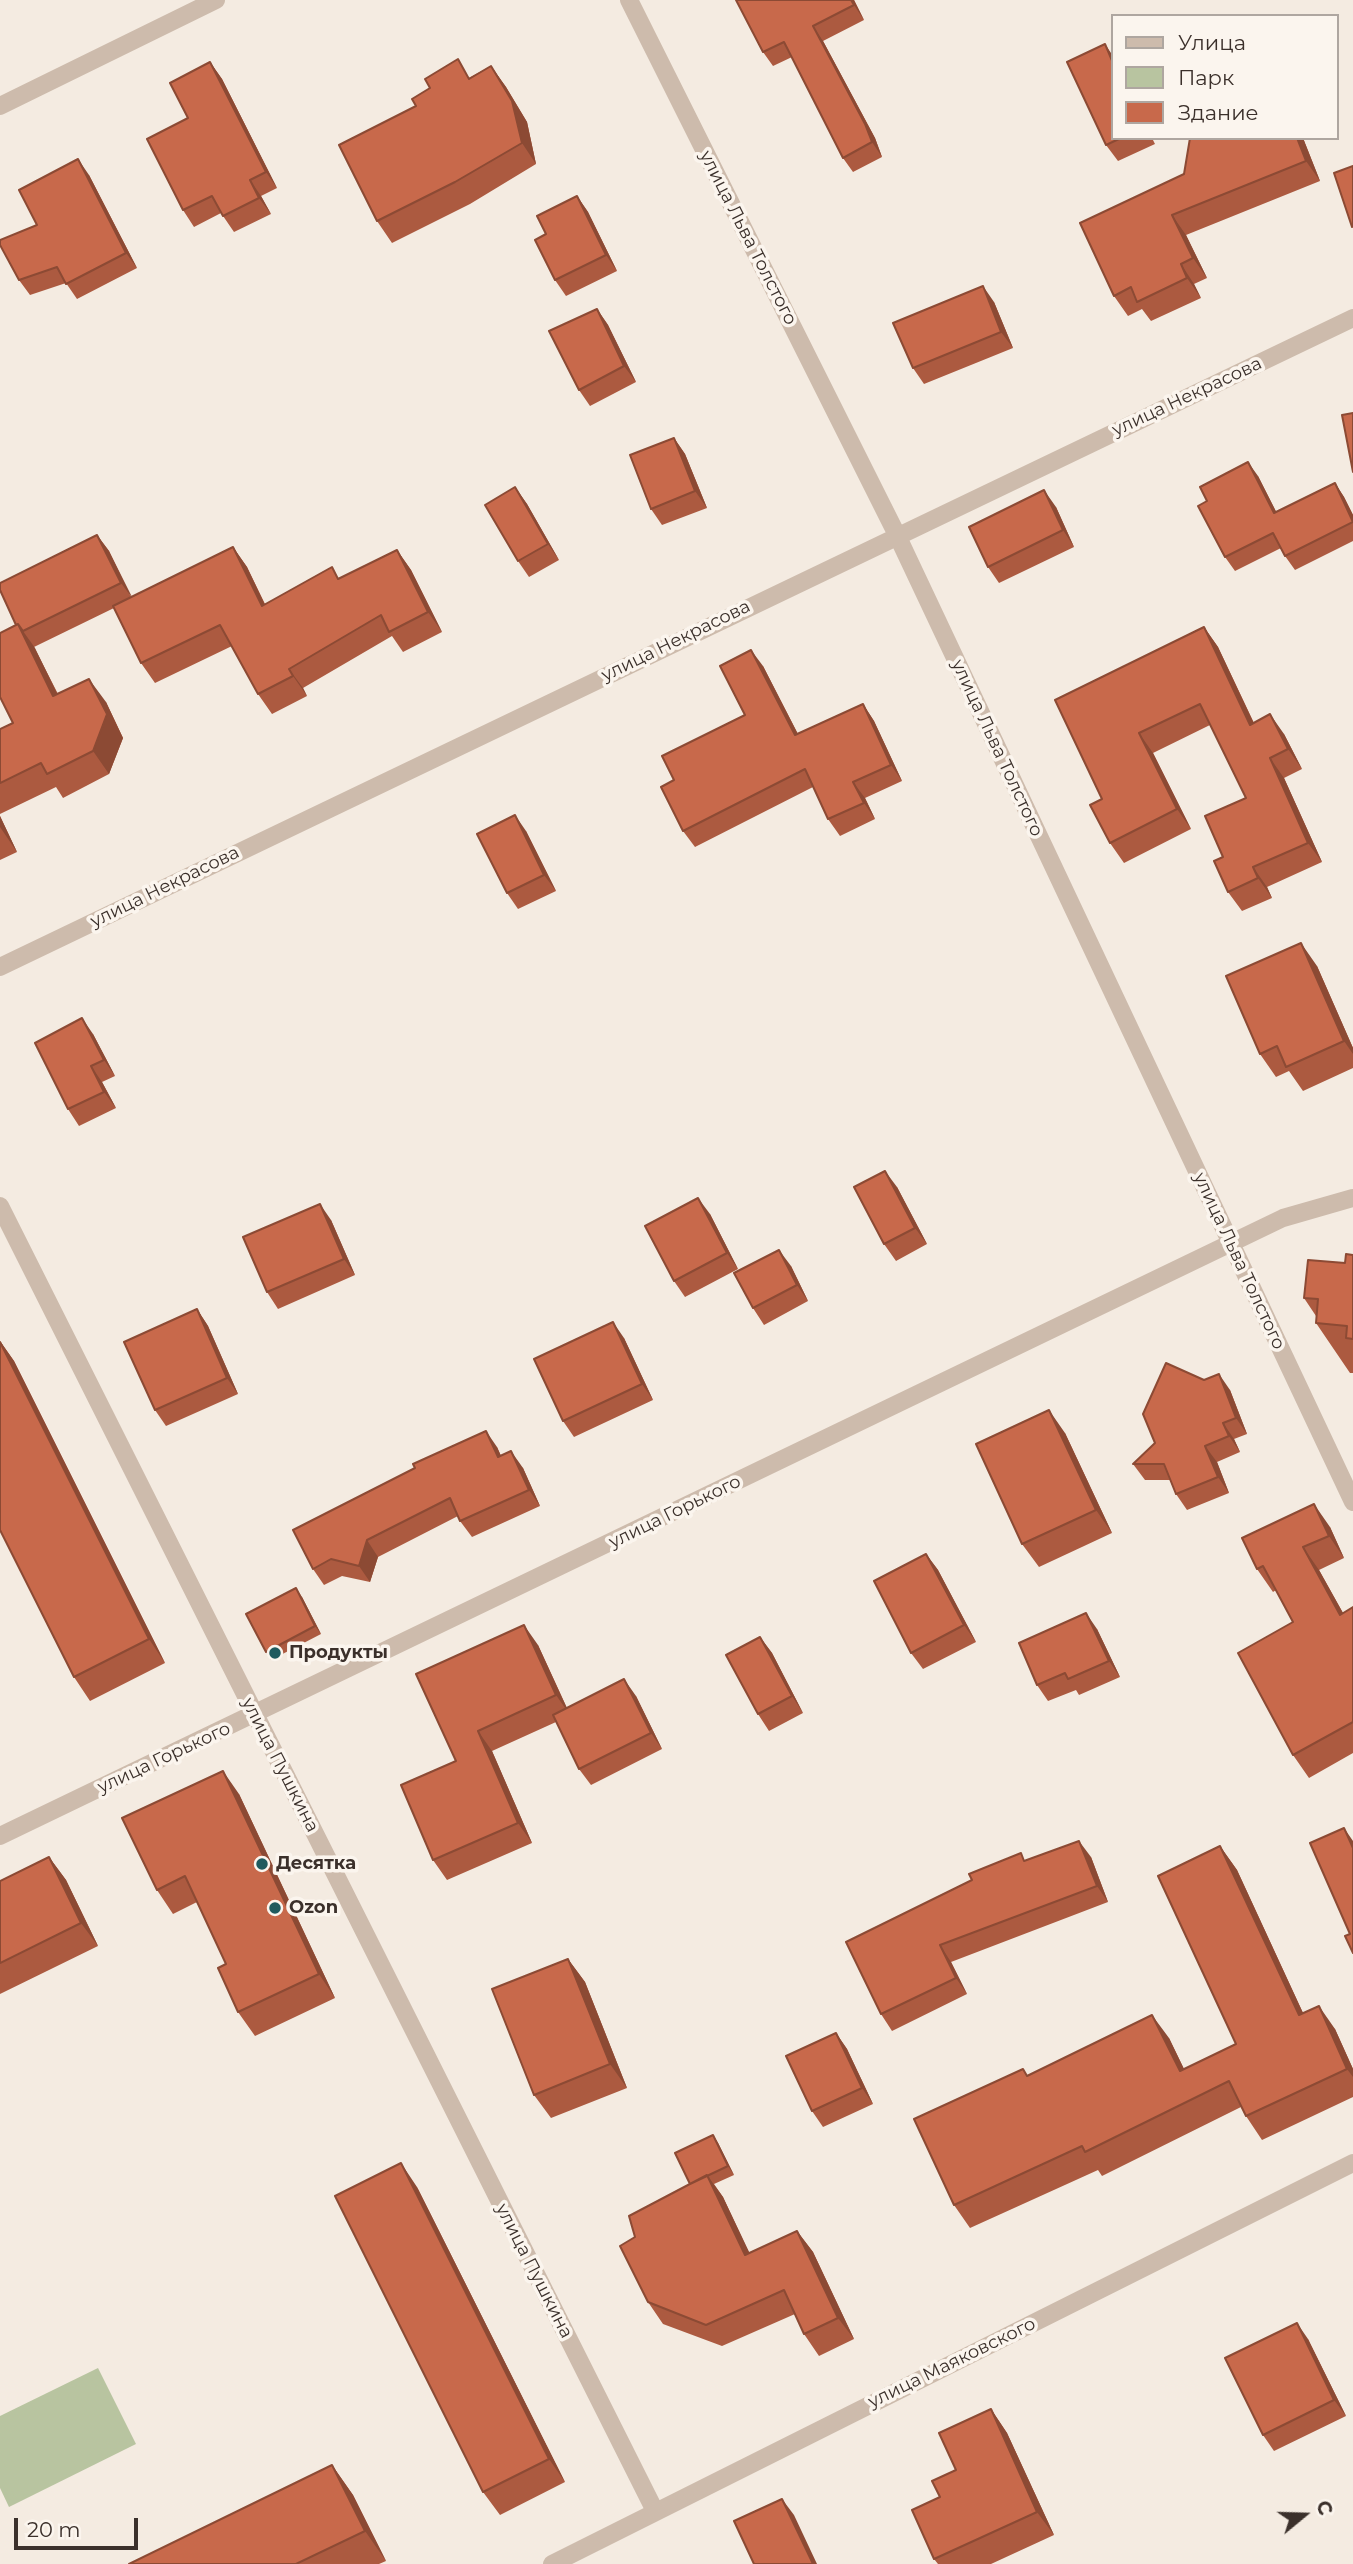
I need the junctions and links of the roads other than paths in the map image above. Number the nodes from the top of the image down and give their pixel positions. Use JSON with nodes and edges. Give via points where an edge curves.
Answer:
{"nodes":[{"id":1,"x":216,"y":0,"type":"edge"},
{"id":2,"x":629,"y":0,"type":"edge"},
{"id":3,"x":0,"y":106,"type":"edge"},
{"id":4,"x":1353,"y":318,"type":"edge"},
{"id":5,"x":897,"y":535,"type":"junction"},
{"id":6,"x":0,"y":967,"type":"edge"},
{"id":7,"x":1353,"y":1198,"type":"edge"},
{"id":8,"x":0,"y":1206,"type":"edge"},
{"id":9,"x":1230,"y":1244,"type":"junction"},
{"id":10,"x":1353,"y":1502,"type":"edge"},
{"id":11,"x":255,"y":1715,"type":"junction"},
{"id":12,"x":0,"y":1836,"type":"edge"},
{"id":13,"x":1353,"y":2163,"type":"edge"},
{"id":14,"x":654,"y":2511,"type":"junction"},
{"id":15,"x":552,"y":2564,"type":"edge"}],
"edges":[{"from":1,"to":3,"type":"street"},
{"from":2,"to":5,"type":"street","name":"улица Льва Толстого"},
{"from":4,"to":5,"type":"street","name":"улица Некрасова"},
{"from":5,"to":6,"type":"street","name":"улица Некрасова"},
{"from":5,"to":9,"type":"street","name":"улица Льва Толстого"},
{"from":7,"to":9,"type":"street","name":"улица Горького","via":[[1283,1218]]},
{"from":8,"to":11,"type":"street","name":"улица Пушкина"},
{"from":9,"to":10,"type":"street","name":"улица Льва Толстого"},
{"from":9,"to":11,"type":"street","name":"улица Горького"},
{"from":11,"to":12,"type":"street","name":"улица Горького"},
{"from":11,"to":14,"type":"street","name":"улица Пушкина"},
{"from":13,"to":14,"type":"street","name":"улица Маяковского"},
{"from":14,"to":15,"type":"street","name":"улица Маяковского"}]}
